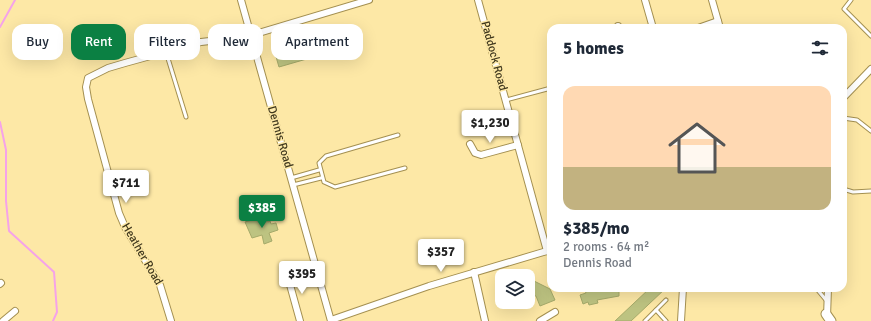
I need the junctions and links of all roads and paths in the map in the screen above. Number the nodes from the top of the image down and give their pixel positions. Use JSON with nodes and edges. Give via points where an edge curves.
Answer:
{"nodes":[{"id":1,"x":242,"y":0,"type":"edge"},
{"id":2,"x":369,"y":0,"type":"edge"},
{"id":3,"x":478,"y":0,"type":"edge"},
{"id":4,"x":645,"y":0,"type":"edge"},
{"id":5,"x":712,"y":0,"type":"edge"},
{"id":6,"x":851,"y":0,"type":"edge"},
{"id":7,"x":718,"y":20,"type":"junction"},
{"id":8,"x":248,"y":24,"type":"edge"},
{"id":9,"x":652,"y":24,"type":"edge"},
{"id":10,"x":708,"y":24,"type":"edge"},
{"id":11,"x":719,"y":24,"type":"edge"},
{"id":12,"x":263,"y":31,"type":"edge"},
{"id":13,"x":871,"y":36,"type":"edge"},
{"id":14,"x":135,"y":60,"type":"edge"},
{"id":15,"x":168,"y":60,"type":"edge"},
{"id":16,"x":258,"y":60,"type":"edge"},
{"id":17,"x":871,"y":69,"type":"edge"},
{"id":18,"x":547,"y":89,"type":"edge"},
{"id":19,"x":847,"y":94,"type":"edge"},
{"id":20,"x":506,"y":100,"type":"junction"},
{"id":21,"x":186,"y":117,"type":"dead end"},
{"id":22,"x":847,"y":119,"type":"edge"},
{"id":23,"x":871,"y":131,"type":"edge"},
{"id":24,"x":398,"y":135,"type":"dead end"},
{"id":25,"x":470,"y":144,"type":"dead end"},
{"id":26,"x":518,"y":146,"type":"junction"},
{"id":27,"x":404,"y":168,"type":"dead end"},
{"id":28,"x":319,"y":170,"type":"junction"},
{"id":29,"x":291,"y":178,"type":"junction"},
{"id":30,"x":321,"y":178,"type":"junction"},
{"id":31,"x":293,"y":185,"type":"junction"},
{"id":32,"x":847,"y":190,"type":"edge"},
{"id":33,"x":871,"y":191,"type":"edge"},
{"id":34,"x":547,"y":245,"type":"edge"},
{"id":35,"x":547,"y":253,"type":"edge"},
{"id":36,"x":474,"y":272,"type":"junction"},
{"id":37,"x":287,"y":274,"type":"dead end"},
{"id":38,"x":683,"y":292,"type":"edge"},
{"id":39,"x":820,"y":292,"type":"edge"},
{"id":40,"x":825,"y":292,"type":"edge"},
{"id":41,"x":827,"y":292,"type":"edge"},
{"id":42,"x":826,"y":298,"type":"junction"},
{"id":43,"x":666,"y":300,"type":"dead end"},
{"id":44,"x":656,"y":310,"type":"junction"},
{"id":45,"x":15,"y":311,"type":"dead end"},
{"id":46,"x":555,"y":312,"type":"dead end"},
{"id":47,"x":828,"y":319,"type":"edge"},
{"id":48,"x":3,"y":321,"type":"edge"},
{"id":49,"x":172,"y":321,"type":"edge"},
{"id":50,"x":300,"y":321,"type":"edge"},
{"id":51,"x":331,"y":321,"type":"edge"},
{"id":52,"x":485,"y":321,"type":"edge"},
{"id":53,"x":540,"y":321,"type":"edge"},
{"id":54,"x":645,"y":321,"type":"edge"},
{"id":55,"x":666,"y":321,"type":"edge"},
{"id":56,"x":681,"y":321,"type":"edge"}],
"edges":[{"from":1,"to":8,"type":"street","name":"Dennis Road"},
{"from":2,"to":12,"type":"street"},
{"from":3,"to":20,"type":"street","name":"Paddock Road"},
{"from":4,"to":9,"type":"street"},
{"from":5,"to":7,"type":"street"},
{"from":6,"to":13,"type":"lane","via":[[844,9]]},
{"from":7,"to":10,"type":"street"},
{"from":7,"to":11,"type":"street"},
{"from":14,"to":49,"type":"street","name":"Heather Road","via":[[93,74],[86,81],[86,93],[119,213],[160,285]]},
{"from":15,"to":21,"type":"lane"},
{"from":16,"to":29,"type":"street","name":"Dennis Road"},
{"from":17,"to":19,"type":"street"},
{"from":18,"to":20,"type":"lane"},
{"from":20,"to":26,"type":"street","name":"Paddock Road"},
{"from":22,"to":23,"type":"lane","via":[[857,120]]},
{"from":24,"to":28,"type":"lane","via":[[326,156],[319,163]]},
{"from":25,"to":26,"type":"street","via":[[475,153],[481,155]]},
{"from":26,"to":34,"type":"street","name":"Paddock Road"},
{"from":27,"to":30,"type":"lane","via":[[334,187]]},
{"from":28,"to":29,"type":"lane"},
{"from":28,"to":30,"type":"lane"},
{"from":29,"to":31,"type":"street","name":"Dennis Road"},
{"from":30,"to":31,"type":"lane"},
{"from":31,"to":51,"type":"street","name":"Dennis Road"},
{"from":32,"to":33,"type":"lane"},
{"from":35,"to":36,"type":"street"},
{"from":36,"to":51,"type":"street"},
{"from":36,"to":52,"type":"street"},
{"from":37,"to":50,"type":"street"},
{"from":38,"to":56,"type":"street"},
{"from":39,"to":42,"type":"lane"},
{"from":40,"to":42,"type":"street"},
{"from":41,"to":42,"type":"street"},
{"from":42,"to":47,"type":"street"},
{"from":43,"to":44,"type":"lane"},
{"from":44,"to":54,"type":"lane"},
{"from":44,"to":55,"type":"lane"},
{"from":45,"to":48,"type":"street"},
{"from":46,"to":53,"type":"street"}]}
